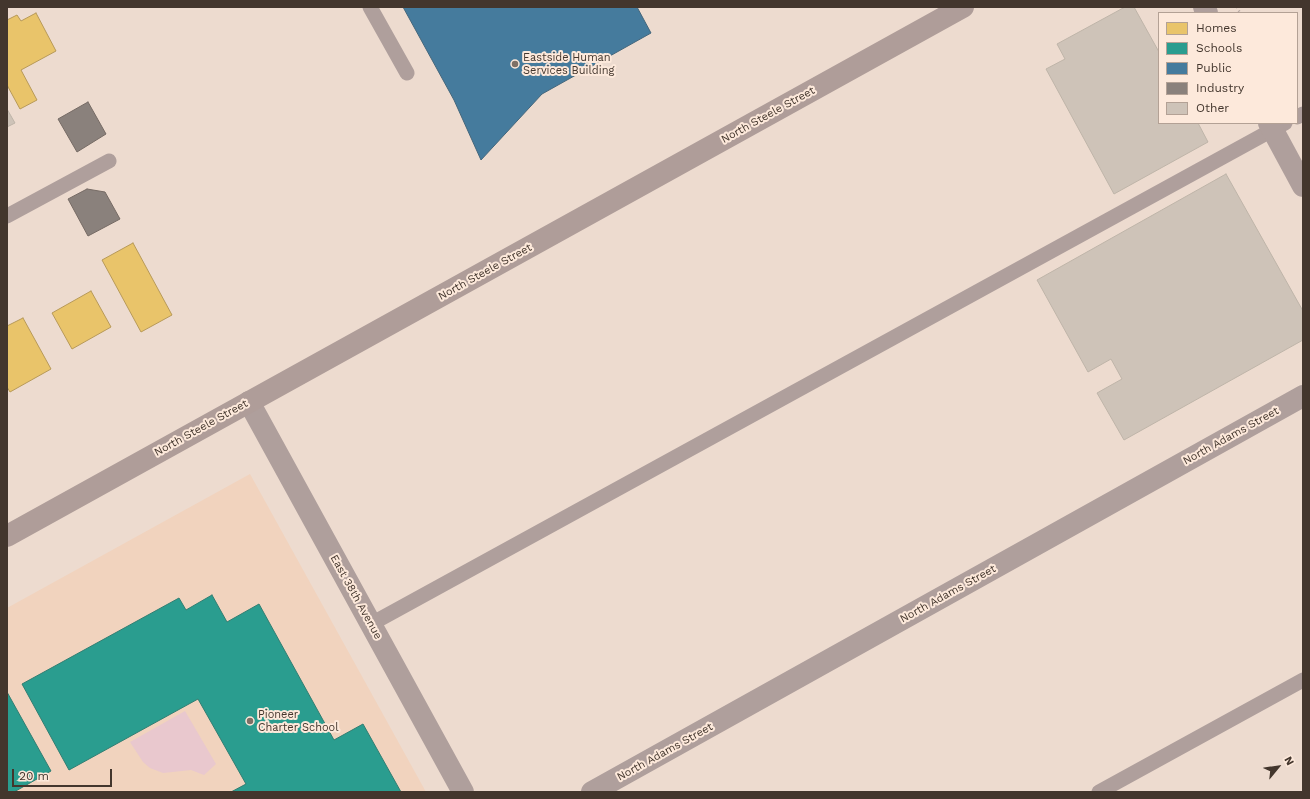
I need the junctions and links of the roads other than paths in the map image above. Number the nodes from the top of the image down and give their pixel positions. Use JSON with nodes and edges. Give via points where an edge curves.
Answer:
{"nodes":[{"id":1,"x":370,"y":7,"type":"edge"},
{"id":2,"x":950,"y":10,"type":"edge"},
{"id":3,"x":407,"y":72,"type":"dead end"},
{"id":4,"x":1275,"y":125,"type":"edge"},
{"id":5,"x":109,"y":160,"type":"dead end"},
{"id":6,"x":1303,"y":186,"type":"edge"},
{"id":7,"x":7,"y":216,"type":"edge"},
{"id":8,"x":1303,"y":396,"type":"edge"},
{"id":9,"x":249,"y":402,"type":"junction"},
{"id":10,"x":7,"y":536,"type":"edge"},
{"id":11,"x":371,"y":624,"type":"junction"},
{"id":12,"x":1303,"y":680,"type":"edge"},
{"id":13,"x":463,"y":792,"type":"edge"},
{"id":14,"x":592,"y":792,"type":"edge"},
{"id":15,"x":1099,"y":792,"type":"edge"}],
"edges":[{"from":1,"to":3,"type":"lane"},
{"from":2,"to":9,"type":"street","name":"North Steele Street"},
{"from":4,"to":6,"type":"street"},
{"from":4,"to":11,"type":"lane"},
{"from":5,"to":7,"type":"lane"},
{"from":8,"to":14,"type":"street","name":"North Adams Street"},
{"from":9,"to":10,"type":"street","name":"North Steele Street"},
{"from":9,"to":11,"type":"street","name":"East 38th Avenue"},
{"from":11,"to":13,"type":"street","name":"East 38th Avenue"},
{"from":12,"to":15,"type":"lane"}]}
